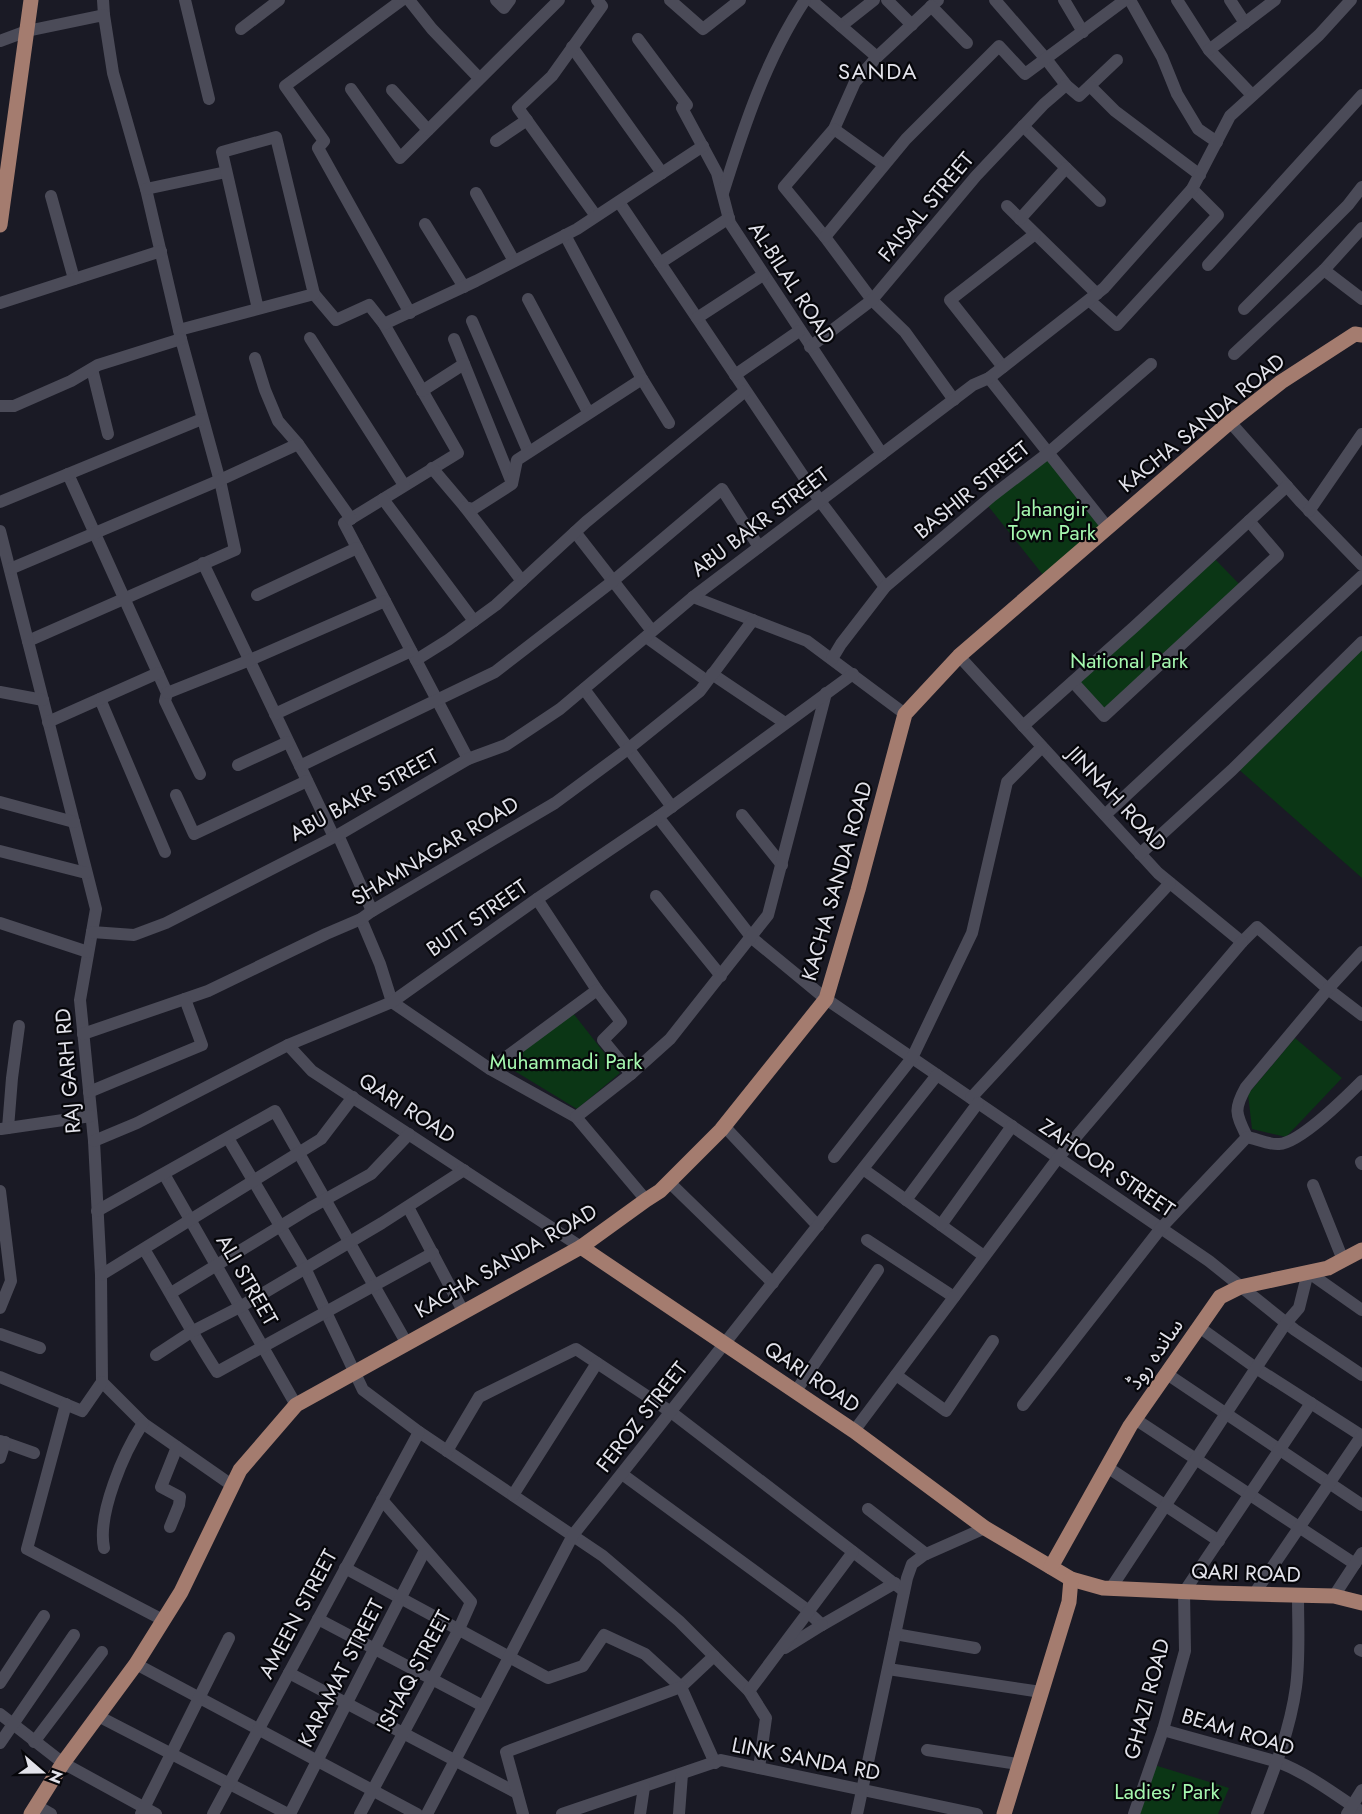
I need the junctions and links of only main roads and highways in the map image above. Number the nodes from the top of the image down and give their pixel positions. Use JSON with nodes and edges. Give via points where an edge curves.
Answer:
{"nodes":[{"id":1,"x":31,"y":0,"type":"edge"},
{"id":2,"x":3,"y":185,"type":"edge"},
{"id":3,"x":0,"y":225,"type":"edge"},
{"id":4,"x":1360,"y":332,"type":"edge"},
{"id":5,"x":581,"y":1247,"type":"junction"},
{"id":6,"x":1362,"y":1250,"type":"edge"},
{"id":7,"x":1051,"y":1567,"type":"junction"},
{"id":8,"x":1071,"y":1579,"type":"junction"},
{"id":9,"x":1362,"y":1603,"type":"edge"},
{"id":10,"x":34,"y":1810,"type":"edge"},
{"id":11,"x":1004,"y":1814,"type":"edge"}],
"edges":[{"from":1,"to":2,"type":"main road"},
{"from":2,"to":3,"type":"main road"},
{"from":4,"to":5,"type":"main road","name":"KACHA SANDA ROAD","via":[[1281,382],[1230,422],[958,656],[905,714],[826,999],[724,1126],[669,1182]]},
{"from":5,"to":7,"type":"main road","name":"QARI ROAD","via":[[854,1431],[985,1528]]},
{"from":5,"to":10,"type":"main road","name":"KACHA SANDA ROAD","via":[[296,1405],[240,1470],[181,1592]]},
{"from":6,"to":7,"type":"main road","name":"ساندہ روڈ","via":[[1328,1268],[1240,1287],[1220,1297],[1135,1419]]},
{"from":7,"to":8,"type":"main road","name":"QARI ROAD"},
{"from":8,"to":9,"type":"main road","name":"QARI ROAD","via":[[1103,1588],[1334,1596]]},
{"from":8,"to":11,"type":"main road","via":[[1068,1602]]}]}
